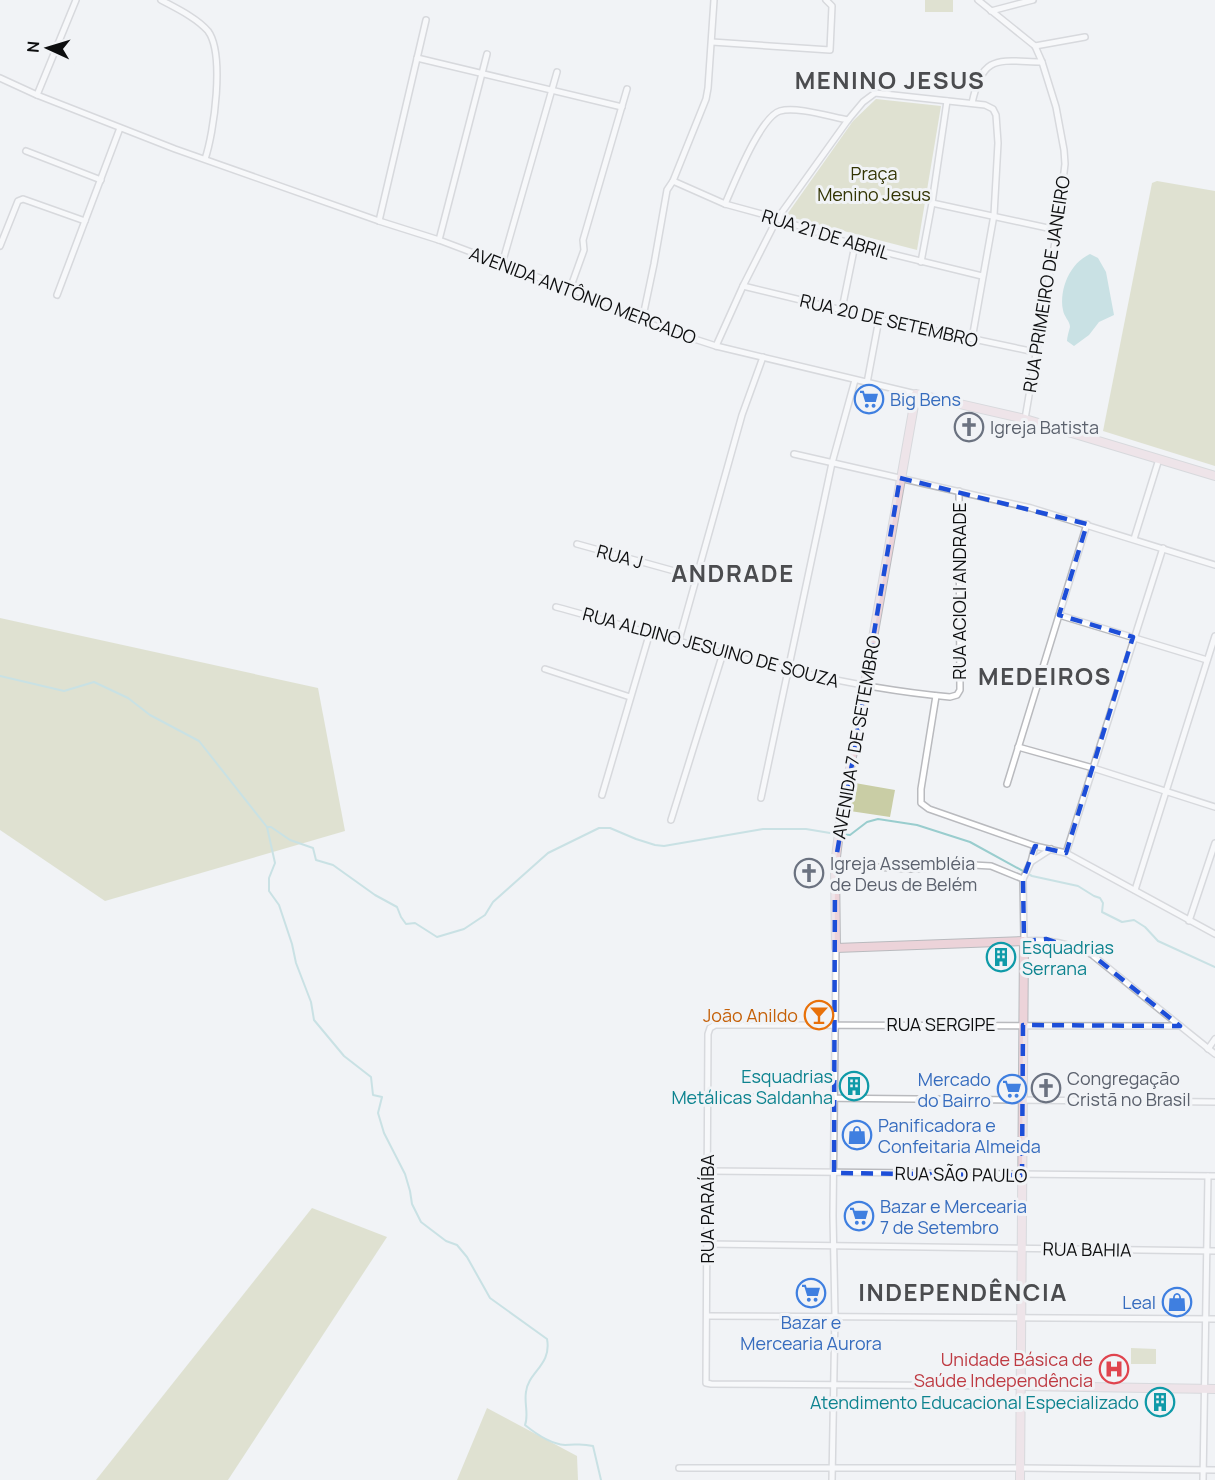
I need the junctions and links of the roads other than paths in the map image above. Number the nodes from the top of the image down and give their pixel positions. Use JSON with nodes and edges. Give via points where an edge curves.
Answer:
{"nodes":[{"id":1,"x":76,"y":0,"type":"edge"},
{"id":2,"x":161,"y":0,"type":"edge"},
{"id":3,"x":714,"y":0,"type":"edge"},
{"id":4,"x":826,"y":0,"type":"edge"},
{"id":5,"x":978,"y":0,"type":"edge"},
{"id":6,"x":1033,"y":0,"type":"edge"},
{"id":7,"x":991,"y":11,"type":"junction"},
{"id":8,"x":426,"y":20,"type":"dead end"},
{"id":9,"x":1085,"y":37,"type":"dead end"},
{"id":10,"x":712,"y":42,"type":"junction"},
{"id":11,"x":1035,"y":46,"type":"junction"},
{"id":12,"x":488,"y":54,"type":"dead end"},
{"id":13,"x":417,"y":58,"type":"junction"},
{"id":14,"x":1042,"y":62,"type":"junction"},
{"id":15,"x":557,"y":72,"type":"dead end"},
{"id":16,"x":483,"y":74,"type":"junction"},
{"id":17,"x":0,"y":78,"type":"edge"},
{"id":18,"x":627,"y":89,"type":"dead end"},
{"id":19,"x":551,"y":90,"type":"junction"},
{"id":20,"x":37,"y":95,"type":"junction"},
{"id":21,"x":947,"y":101,"type":"junction"},
{"id":22,"x":972,"y":103,"type":"junction"},
{"id":23,"x":622,"y":107,"type":"junction"},
{"id":24,"x":848,"y":120,"type":"junction"},
{"id":25,"x":120,"y":128,"type":"junction"},
{"id":26,"x":26,"y":151,"type":"dead end"},
{"id":27,"x":206,"y":159,"type":"junction"},
{"id":28,"x":101,"y":180,"type":"junction"},
{"id":29,"x":673,"y":181,"type":"junction"},
{"id":30,"x":932,"y":203,"type":"junction"},
{"id":31,"x":725,"y":204,"type":"junction"},
{"id":32,"x":994,"y":215,"type":"junction"},
{"id":33,"x":777,"y":219,"type":"junction"},
{"id":34,"x":85,"y":221,"type":"junction"},
{"id":35,"x":379,"y":221,"type":"junction"},
{"id":36,"x":1057,"y":230,"type":"junction"},
{"id":37,"x":439,"y":240,"type":"junction"},
{"id":38,"x":855,"y":245,"type":"junction"},
{"id":39,"x":0,"y":246,"type":"edge"},
{"id":40,"x":921,"y":262,"type":"junction"},
{"id":41,"x":502,"y":264,"type":"junction"},
{"id":42,"x":982,"y":276,"type":"junction"},
{"id":43,"x":743,"y":285,"type":"junction"},
{"id":44,"x":570,"y":290,"type":"junction"},
{"id":45,"x":57,"y":295,"type":"dead end"},
{"id":46,"x":842,"y":309,"type":"junction"},
{"id":47,"x":879,"y":319,"type":"junction"},
{"id":48,"x":642,"y":321,"type":"junction"},
{"id":49,"x":972,"y":339,"type":"junction"},
{"id":50,"x":716,"y":346,"type":"junction"},
{"id":51,"x":1035,"y":352,"type":"junction"},
{"id":52,"x":763,"y":357,"type":"junction"},
{"id":53,"x":855,"y":380,"type":"junction"},
{"id":54,"x":867,"y":383,"type":"junction"},
{"id":55,"x":916,"y":394,"type":"junction"},
{"id":56,"x":1025,"y":419,"type":"junction"},
{"id":57,"x":794,"y":454,"type":"dead end"},
{"id":58,"x":1159,"y":459,"type":"junction"},
{"id":59,"x":832,"y":463,"type":"junction"},
{"id":60,"x":1215,"y":476,"type":"edge"},
{"id":61,"x":900,"y":478,"type":"junction"},
{"id":62,"x":959,"y":492,"type":"junction"},
{"id":63,"x":1087,"y":525,"type":"junction"},
{"id":64,"x":1134,"y":539,"type":"junction"},
{"id":65,"x":578,"y":544,"type":"dead end"},
{"id":66,"x":1164,"y":548,"type":"junction"},
{"id":67,"x":1215,"y":565,"type":"edge"},
{"id":68,"x":696,"y":577,"type":"junction"},
{"id":69,"x":556,"y":607,"type":"dead end"},
{"id":70,"x":1059,"y":615,"type":"junction"},
{"id":71,"x":650,"y":632,"type":"junction"},
{"id":72,"x":1215,"y":636,"type":"edge"},
{"id":73,"x":1133,"y":637,"type":"junction"},
{"id":74,"x":680,"y":640,"type":"junction"},
{"id":75,"x":723,"y":653,"type":"junction"},
{"id":76,"x":1208,"y":660,"type":"junction"},
{"id":77,"x":545,"y":669,"type":"dead end"},
{"id":78,"x":788,"y":669,"type":"junction"},
{"id":79,"x":865,"y":687,"type":"junction"},
{"id":80,"x":936,"y":696,"type":"junction"},
{"id":81,"x":630,"y":697,"type":"junction"},
{"id":82,"x":1018,"y":747,"type":"junction"},
{"id":83,"x":1093,"y":768,"type":"junction"},
{"id":84,"x":1007,"y":784,"type":"dead end"},
{"id":85,"x":1167,"y":792,"type":"junction"},
{"id":86,"x":602,"y":795,"type":"dead end"},
{"id":87,"x":760,"y":798,"type":"dead end"},
{"id":88,"x":1215,"y":807,"type":"edge"},
{"id":89,"x":671,"y":820,"type":"dead end"},
{"id":90,"x":1215,"y":843,"type":"edge"},
{"id":91,"x":1035,"y":846,"type":"junction"},
{"id":92,"x":1051,"y":849,"type":"junction"},
{"id":93,"x":1066,"y":854,"type":"junction"},
{"id":94,"x":1031,"y":862,"type":"junction"},
{"id":95,"x":835,"y":865,"type":"junction"},
{"id":96,"x":1024,"y":877,"type":"junction"},
{"id":97,"x":1135,"y":890,"type":"junction"},
{"id":98,"x":1189,"y":921,"type":"junction"},
{"id":99,"x":1215,"y":934,"type":"edge"},
{"id":100,"x":1024,"y":940,"type":"junction"},
{"id":101,"x":836,"y":948,"type":"junction"},
{"id":102,"x":834,"y":1024,"type":"junction"},
{"id":103,"x":1023,"y":1025,"type":"junction"},
{"id":104,"x":1180,"y":1026,"type":"junction"},
{"id":105,"x":708,"y":1034,"type":"joint"},
{"id":106,"x":1215,"y":1039,"type":"edge"},
{"id":107,"x":1208,"y":1049,"type":"junction"},
{"id":108,"x":1215,"y":1054,"type":"edge"},
{"id":109,"x":707,"y":1097,"type":"junction"},
{"id":110,"x":834,"y":1099,"type":"junction"},
{"id":111,"x":1023,"y":1099,"type":"junction"},
{"id":112,"x":1215,"y":1102,"type":"edge"},
{"id":113,"x":708,"y":1171,"type":"junction"},
{"id":114,"x":834,"y":1173,"type":"junction"},
{"id":115,"x":1022,"y":1175,"type":"junction"},
{"id":116,"x":1208,"y":1176,"type":"junction"},
{"id":117,"x":1215,"y":1176,"type":"edge"},
{"id":118,"x":707,"y":1244,"type":"junction"},
{"id":119,"x":833,"y":1247,"type":"junction"},
{"id":120,"x":1021,"y":1248,"type":"junction"},
{"id":121,"x":1206,"y":1251,"type":"junction"},
{"id":122,"x":1215,"y":1251,"type":"edge"},
{"id":123,"x":835,"y":1315,"type":"junction"},
{"id":124,"x":706,"y":1316,"type":"junction"},
{"id":125,"x":1020,"y":1317,"type":"junction"},
{"id":126,"x":1205,"y":1319,"type":"junction"},
{"id":127,"x":1215,"y":1319,"type":"edge"},
{"id":128,"x":833,"y":1384,"type":"junction"},
{"id":129,"x":1020,"y":1386,"type":"junction"},
{"id":130,"x":1204,"y":1389,"type":"junction"},
{"id":131,"x":1215,"y":1389,"type":"edge"},
{"id":132,"x":832,"y":1467,"type":"junction"},
{"id":133,"x":1020,"y":1467,"type":"junction"},
{"id":134,"x":679,"y":1468,"type":"dead end"},
{"id":135,"x":1203,"y":1470,"type":"junction"},
{"id":136,"x":1215,"y":1470,"type":"edge"},
{"id":137,"x":832,"y":1480,"type":"edge"},
{"id":138,"x":1020,"y":1480,"type":"edge"},
{"id":139,"x":1203,"y":1480,"type":"edge"}],
"edges":[{"from":1,"to":20,"type":"street"},
{"from":2,"to":27,"type":"street","via":[[202,26],[213,43],[216,102]]},
{"from":3,"to":10,"type":"street"},
{"from":4,"to":10,"type":"street","via":[[832,6],[830,50]]},
{"from":5,"to":7,"type":"street","name":"RUA PRIMEIRO DE JANEIRO"},
{"from":6,"to":7,"type":"street"},
{"from":7,"to":11,"type":"street","name":"RUA PRIMEIRO DE JANEIRO"},
{"from":8,"to":13,"type":"street"},
{"from":9,"to":11,"type":"street"},
{"from":10,"to":29,"type":"street","via":[[706,99]]},
{"from":11,"to":14,"type":"street","name":"RUA PRIMEIRO DE JANEIRO"},
{"from":12,"to":16,"type":"street"},
{"from":13,"to":16,"type":"street"},
{"from":13,"to":35,"type":"street"},
{"from":14,"to":22,"type":"street","via":[[990,64],[981,73]]},
{"from":14,"to":36,"type":"street","name":"RUA PRIMEIRO DE JANEIRO","via":[[1056,107],[1065,164]]},
{"from":15,"to":19,"type":"street"},
{"from":16,"to":19,"type":"street"},
{"from":16,"to":37,"type":"street"},
{"from":17,"to":20,"type":"street","name":"AVENIDA ANTÔNIO MERCADO"},
{"from":18,"to":23,"type":"street"},
{"from":19,"to":23,"type":"street"},
{"from":19,"to":41,"type":"street"},
{"from":20,"to":25,"type":"street","name":"AVENIDA ANTÔNIO MERCADO"},
{"from":21,"to":22,"type":"street"},
{"from":21,"to":24,"type":"street","via":[[874,93]]},
{"from":21,"to":30,"type":"street"},
{"from":22,"to":32,"type":"street","via":[[993,109],[996,115]]},
{"from":23,"to":44,"type":"street"},
{"from":24,"to":31,"type":"street","via":[[794,110],[781,110],[770,116]]},
{"from":24,"to":33,"type":"street"},
{"from":25,"to":27,"type":"street","name":"AVENIDA ANTÔNIO MERCADO"},
{"from":25,"to":28,"type":"street"},
{"from":26,"to":28,"type":"street"},
{"from":27,"to":35,"type":"street","name":"AVENIDA ANTÔNIO MERCADO"},
{"from":28,"to":34,"type":"street"},
{"from":29,"to":31,"type":"street","name":"RUA 21 DE ABRIL"},
{"from":29,"to":48,"type":"street","via":[[663,204]]},
{"from":30,"to":32,"type":"street"},
{"from":30,"to":40,"type":"street"},
{"from":31,"to":33,"type":"street","name":"RUA 21 DE ABRIL"},
{"from":32,"to":36,"type":"street"},
{"from":32,"to":42,"type":"street"},
{"from":33,"to":38,"type":"street","name":"RUA 21 DE ABRIL"},
{"from":33,"to":43,"type":"street"},
{"from":34,"to":39,"type":"street","via":[[23,199],[18,201]]},
{"from":34,"to":45,"type":"street"},
{"from":35,"to":37,"type":"street","name":"AVENIDA ANTÔNIO MERCADO"},
{"from":36,"to":51,"type":"street","name":"RUA PRIMEIRO DE JANEIRO"},
{"from":37,"to":41,"type":"street","name":"AVENIDA ANTÔNIO MERCADO"},
{"from":38,"to":40,"type":"street","name":"RUA 21 DE ABRIL"},
{"from":38,"to":46,"type":"street"},
{"from":40,"to":42,"type":"street","name":"RUA 21 DE ABRIL"},
{"from":41,"to":44,"type":"street","name":"AVENIDA ANTÔNIO MERCADO"},
{"from":42,"to":49,"type":"street"},
{"from":43,"to":46,"type":"street","name":"RUA 20 DE SETEMBRO"},
{"from":43,"to":50,"type":"street"},
{"from":44,"to":48,"type":"street","name":"AVENIDA ANTÔNIO MERCADO"},
{"from":46,"to":47,"type":"street","name":"RUA 20 DE SETEMBRO"},
{"from":47,"to":49,"type":"street","name":"RUA 20 DE SETEMBRO"},
{"from":47,"to":54,"type":"street"},
{"from":48,"to":50,"type":"street","name":"AVENIDA ANTÔNIO MERCADO"},
{"from":49,"to":51,"type":"street","name":"RUA 20 DE SETEMBRO"},
{"from":50,"to":52,"type":"street","name":"AVENIDA ANTÔNIO MERCADO"},
{"from":51,"to":56,"type":"street","name":"RUA PRIMEIRO DE JANEIRO"},
{"from":52,"to":53,"type":"street","name":"AVENIDA ANTÔNIO MERCADO"},
{"from":52,"to":68,"type":"street","via":[[742,415]]},
{"from":53,"to":54,"type":"street","name":"AVENIDA ANTÔNIO MERCADO"},
{"from":53,"to":59,"type":"street"},
{"from":54,"to":55,"type":"street","name":"AVENIDA ANTÔNIO MERCADO"},
{"from":55,"to":56,"type":"street","name":"AVENIDA ANTÔNIO MERCADO"},
{"from":55,"to":61,"type":"street","name":"AVENIDA 7 DE SETEMBRO"},
{"from":56,"to":58,"type":"street","name":"AVENIDA ANTÔNIO MERCADO"},
{"from":57,"to":59,"type":"street"},
{"from":58,"to":60,"type":"street","name":"AVENIDA ANTÔNIO MERCADO"},
{"from":58,"to":64,"type":"street"},
{"from":59,"to":61,"type":"street"},
{"from":59,"to":78,"type":"street"},
{"from":61,"to":62,"type":"street"},
{"from":61,"to":79,"type":"street","name":"AVENIDA 7 DE SETEMBRO"},
{"from":62,"to":63,"type":"street"},
{"from":62,"to":80,"type":"street","name":"RUA ACIOLI ANDRADE","via":[[960,690],[951,697]]},
{"from":63,"to":64,"type":"street"},
{"from":63,"to":70,"type":"street"},
{"from":64,"to":66,"type":"street"},
{"from":65,"to":68,"type":"street","name":"RUA J"},
{"from":66,"to":67,"type":"street"},
{"from":66,"to":73,"type":"street"},
{"from":68,"to":74,"type":"street"},
{"from":69,"to":71,"type":"street","name":"RUA ALDINO JESUINO DE SOUZA"},
{"from":70,"to":73,"type":"street"},
{"from":70,"to":82,"type":"street"},
{"from":71,"to":74,"type":"street","name":"RUA ALDINO JESUINO DE SOUZA"},
{"from":71,"to":81,"type":"street"},
{"from":72,"to":76,"type":"street"},
{"from":73,"to":76,"type":"street"},
{"from":73,"to":83,"type":"street"},
{"from":74,"to":75,"type":"street","name":"RUA ALDINO JESUINO DE SOUZA"},
{"from":75,"to":78,"type":"street","name":"RUA ALDINO JESUINO DE SOUZA"},
{"from":75,"to":89,"type":"street"},
{"from":76,"to":85,"type":"street"},
{"from":77,"to":81,"type":"street"},
{"from":78,"to":79,"type":"street","name":"RUA ALDINO JESUINO DE SOUZA"},
{"from":78,"to":87,"type":"street"},
{"from":79,"to":80,"type":"street","name":"RUA ALDINO JESUINO DE SOUZA"},
{"from":79,"to":95,"type":"street","name":"AVENIDA 7 DE SETEMBRO"},
{"from":80,"to":91,"type":"street","via":[[921,803]]},
{"from":81,"to":86,"type":"street"},
{"from":82,"to":83,"type":"street"},
{"from":82,"to":84,"type":"street"},
{"from":83,"to":85,"type":"street"},
{"from":83,"to":93,"type":"street"},
{"from":85,"to":88,"type":"street"},
{"from":85,"to":97,"type":"street"},
{"from":90,"to":98,"type":"street"},
{"from":91,"to":92,"type":"street"},
{"from":91,"to":94,"type":"street"},
{"from":92,"to":93,"type":"street"},
{"from":92,"to":94,"type":"street"},
{"from":93,"to":97,"type":"street"},
{"from":94,"to":96,"type":"street"},
{"from":95,"to":96,"type":"street","via":[[913,869],[991,866]]},
{"from":95,"to":101,"type":"street","name":"AVENIDA 7 DE SETEMBRO"},
{"from":96,"to":100,"type":"street"},
{"from":97,"to":98,"type":"street"},
{"from":98,"to":99,"type":"street"},
{"from":100,"to":101,"type":"street"},
{"from":100,"to":103,"type":"street"},
{"from":100,"to":104,"type":"street","via":[[1046,939],[1091,954]]},
{"from":101,"to":102,"type":"street","name":"AVENIDA 7 DE SETEMBRO"},
{"from":102,"to":103,"type":"street","name":"RUA SERGIPE"},
{"from":102,"to":105,"type":"street","name":"RUA SERGIPE","via":[[716,1025]]},
{"from":102,"to":110,"type":"street","name":"AVENIDA 7 DE SETEMBRO"},
{"from":103,"to":104,"type":"street","name":"RUA SERGIPE"},
{"from":103,"to":111,"type":"street"},
{"from":104,"to":107,"type":"street"},
{"from":105,"to":109,"type":"street","name":"RUA PARAÍBA"},
{"from":106,"to":107,"type":"street"},
{"from":107,"to":108,"type":"street"},
{"from":109,"to":110,"type":"street"},
{"from":109,"to":113,"type":"street","name":"RUA PARAÍBA"},
{"from":110,"to":111,"type":"street"},
{"from":110,"to":114,"type":"street","name":"AVENIDA 7 DE SETEMBRO"},
{"from":111,"to":112,"type":"street"},
{"from":111,"to":115,"type":"street"},
{"from":113,"to":114,"type":"street","name":"RUA SÃO PAULO"},
{"from":113,"to":118,"type":"street","name":"RUA PARAÍBA"},
{"from":114,"to":115,"type":"street","name":"RUA SÃO PAULO"},
{"from":114,"to":119,"type":"street","name":"AVENIDA 7 DE SETEMBRO"},
{"from":115,"to":116,"type":"street","name":"RUA SÃO PAULO"},
{"from":115,"to":120,"type":"street"},
{"from":116,"to":117,"type":"street","name":"RUA SÃO PAULO"},
{"from":116,"to":121,"type":"street"},
{"from":118,"to":119,"type":"street","name":"RUA BAHIA"},
{"from":118,"to":124,"type":"street","name":"RUA PARAÍBA"},
{"from":119,"to":120,"type":"street","name":"RUA BAHIA"},
{"from":119,"to":123,"type":"street","name":"AVENIDA 7 DE SETEMBRO"},
{"from":120,"to":121,"type":"street","name":"RUA BAHIA"},
{"from":120,"to":125,"type":"street"},
{"from":121,"to":122,"type":"street","name":"RUA BAHIA"},
{"from":121,"to":126,"type":"street"},
{"from":123,"to":124,"type":"street"},
{"from":123,"to":125,"type":"street"},
{"from":123,"to":128,"type":"street","name":"AVENIDA 7 DE SETEMBRO"},
{"from":124,"to":128,"type":"street","name":"RUA PARAÍBA","via":[[706,1383]]},
{"from":125,"to":126,"type":"street"},
{"from":125,"to":129,"type":"street"},
{"from":126,"to":127,"type":"street"},
{"from":126,"to":130,"type":"street"},
{"from":128,"to":129,"type":"street"},
{"from":128,"to":132,"type":"street","name":"AVENIDA 7 DE SETEMBRO"},
{"from":129,"to":130,"type":"street"},
{"from":129,"to":133,"type":"street"},
{"from":130,"to":131,"type":"street"},
{"from":130,"to":135,"type":"street"},
{"from":132,"to":133,"type":"street"},
{"from":132,"to":134,"type":"street"},
{"from":132,"to":137,"type":"street","name":"AVENIDA 7 DE SETEMBRO"},
{"from":133,"to":135,"type":"street"},
{"from":133,"to":138,"type":"street"},
{"from":135,"to":136,"type":"street"},
{"from":135,"to":139,"type":"street"}]}
